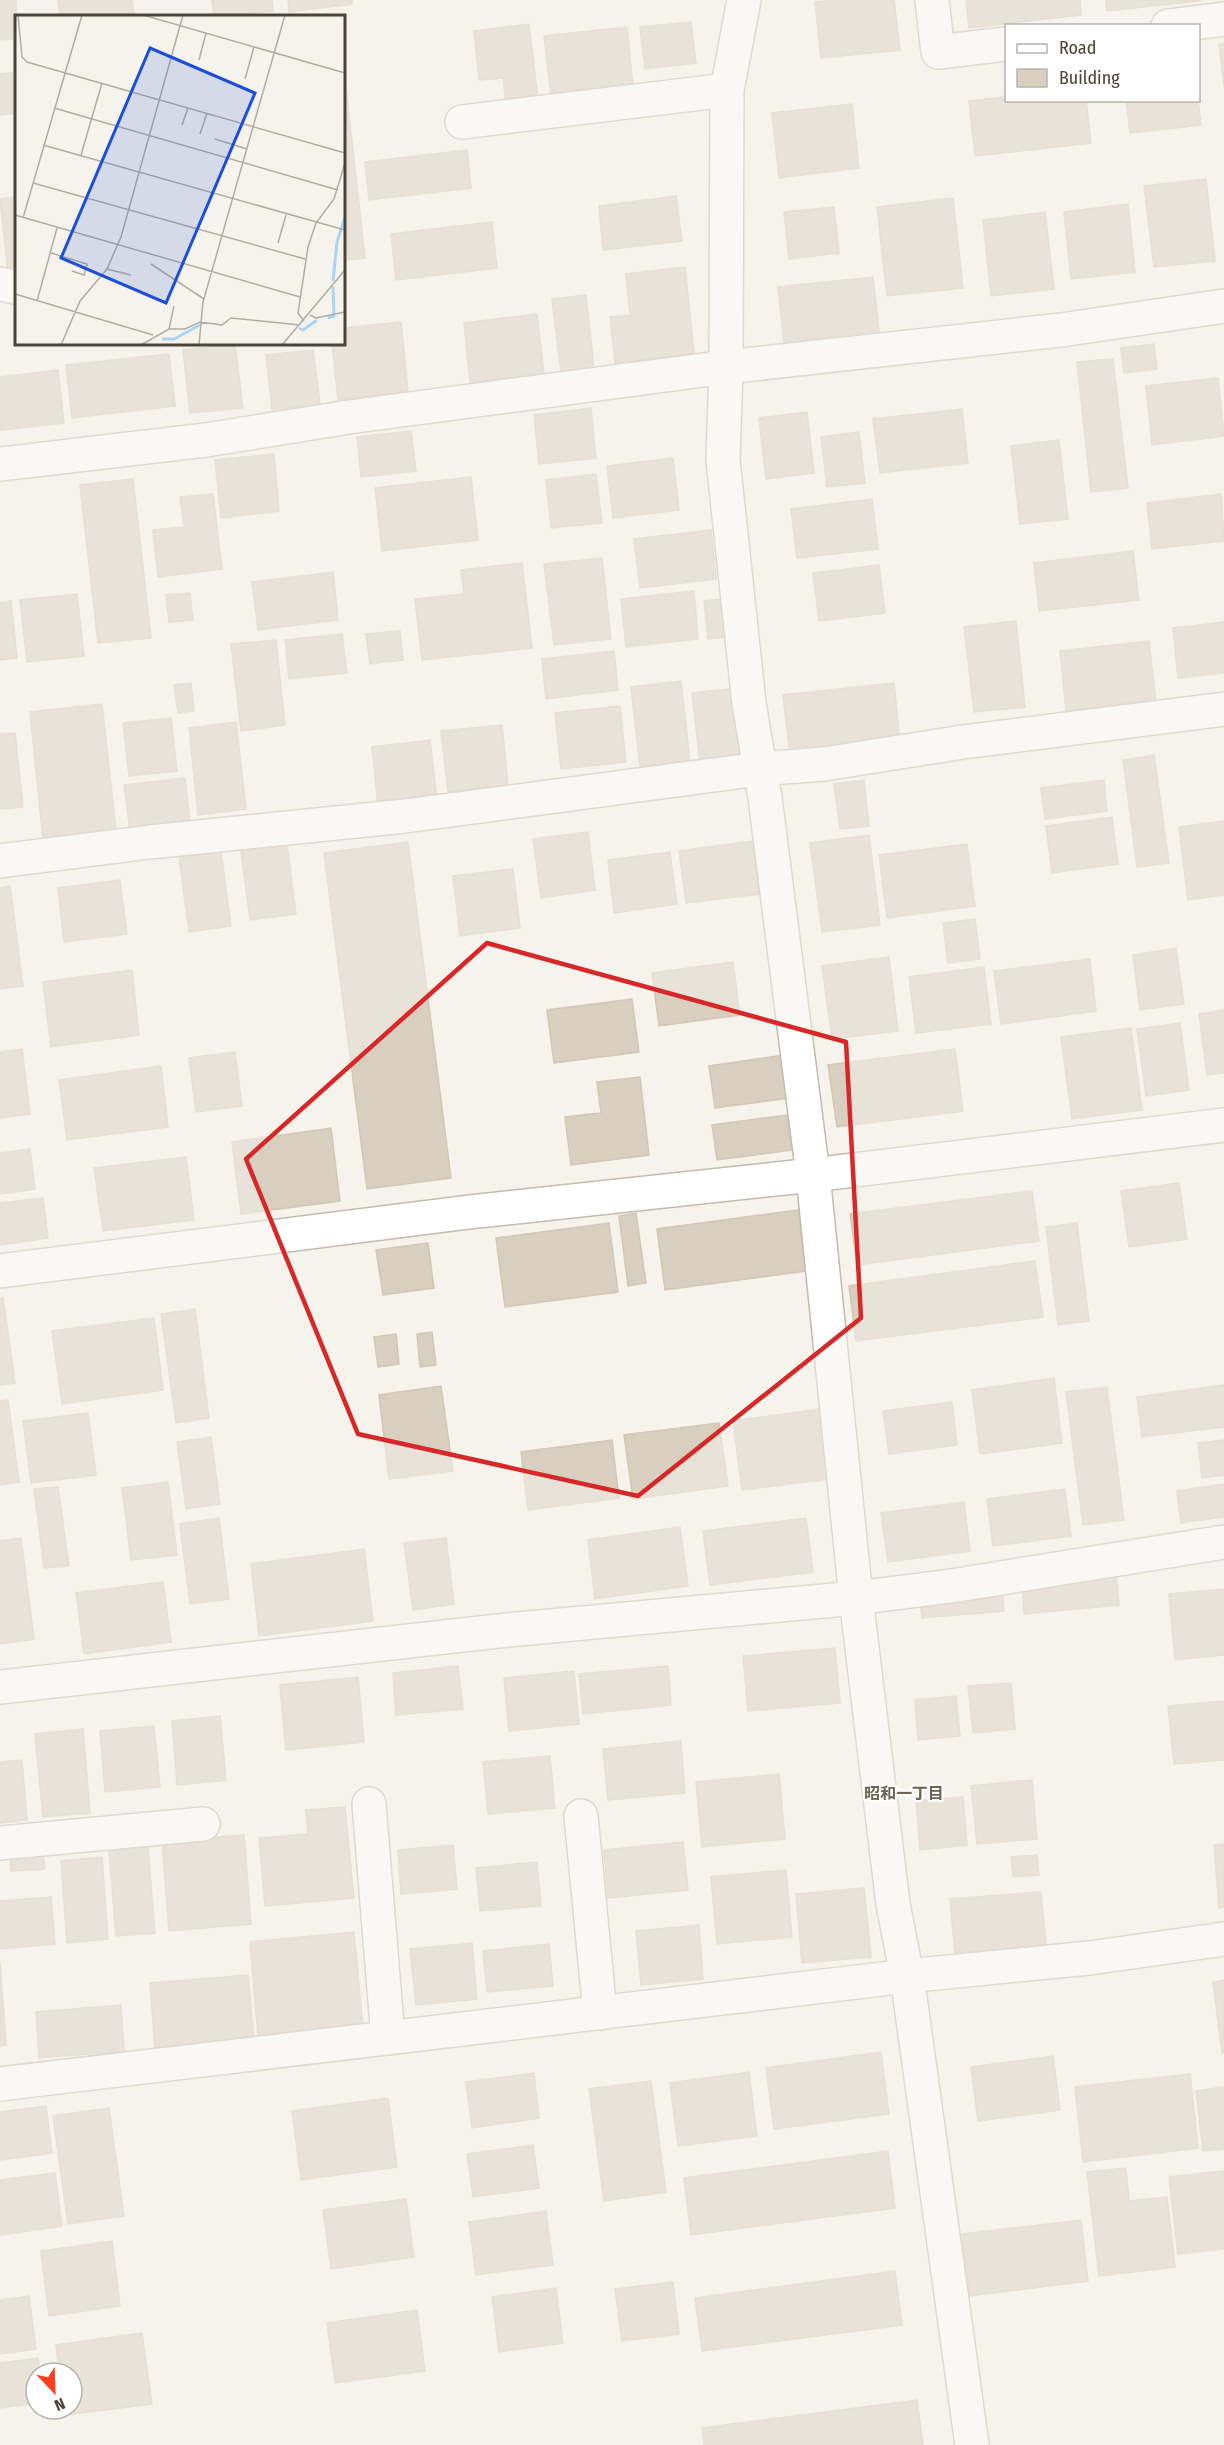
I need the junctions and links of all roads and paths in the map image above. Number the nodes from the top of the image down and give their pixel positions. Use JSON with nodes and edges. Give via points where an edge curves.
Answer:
{"nodes":[{"id":1,"x":744,"y":0,"type":"edge"},
{"id":2,"x":932,"y":0,"type":"edge"},
{"id":3,"x":1224,"y":19,"type":"edge"},
{"id":4,"x":1184,"y":24,"type":"edge"},
{"id":5,"x":1005,"y":44,"type":"edge"},
{"id":6,"x":727,"y":90,"type":"junction"},
{"id":7,"x":462,"y":122,"type":"dead end"},
{"id":8,"x":0,"y":284,"type":"edge"},
{"id":9,"x":15,"y":287,"type":"edge"},
{"id":10,"x":1224,"y":306,"type":"edge"},
{"id":11,"x":726,"y":367,"type":"junction"},
{"id":12,"x":0,"y":464,"type":"edge"},
{"id":13,"x":1224,"y":709,"type":"edge"},
{"id":14,"x":759,"y":769,"type":"junction"},
{"id":15,"x":0,"y":861,"type":"edge"},
{"id":16,"x":1224,"y":1125,"type":"edge"},
{"id":17,"x":813,"y":1175,"type":"junction"},
{"id":18,"x":0,"y":1271,"type":"edge"},
{"id":19,"x":1224,"y":1542,"type":"edge"},
{"id":20,"x":855,"y":1598,"type":"junction"},
{"id":21,"x":0,"y":1687,"type":"edge"},
{"id":22,"x":369,"y":1804,"type":"dead end"},
{"id":23,"x":581,"y":1816,"type":"dead end"},
{"id":24,"x":203,"y":1824,"type":"dead end"},
{"id":25,"x":0,"y":1843,"type":"edge"},
{"id":26,"x":1224,"y":1939,"type":"edge"},
{"id":27,"x":907,"y":1976,"type":"junction"},
{"id":28,"x":600,"y":2013,"type":"junction"},
{"id":29,"x":388,"y":2038,"type":"junction"},
{"id":30,"x":0,"y":2084,"type":"edge"},
{"id":31,"x":972,"y":2445,"type":"edge"}],
"edges":[{"from":1,"to":6,"type":"street"},
{"from":2,"to":5,"type":"street","via":[[938,51]]},
{"from":3,"to":4,"type":"street"},
{"from":6,"to":7,"type":"street"},
{"from":6,"to":11,"type":"street"},
{"from":8,"to":9,"type":"street"},
{"from":10,"to":11,"type":"street","via":[[1061,330]]},
{"from":11,"to":12,"type":"street","via":[[206,440]]},
{"from":11,"to":14,"type":"street","via":[[723,459]]},
{"from":13,"to":14,"type":"street","via":[[824,764]]},
{"from":14,"to":15,"type":"street","via":[[405,816]]},
{"from":14,"to":17,"type":"street"},
{"from":16,"to":17,"type":"street"},
{"from":17,"to":18,"type":"street","via":[[469,1212]]},
{"from":17,"to":20,"type":"street"},
{"from":19,"to":20,"type":"street"},
{"from":20,"to":21,"type":"street","via":[[495,1631]]},
{"from":20,"to":27,"type":"street","via":[[893,1904]]},
{"from":22,"to":29,"type":"street"},
{"from":23,"to":28,"type":"street"},
{"from":24,"to":25,"type":"street"},
{"from":26,"to":27,"type":"street","via":[[1089,1958]]},
{"from":27,"to":28,"type":"street"},
{"from":27,"to":31,"type":"street"},
{"from":28,"to":29,"type":"street"},
{"from":29,"to":30,"type":"street"}]}
